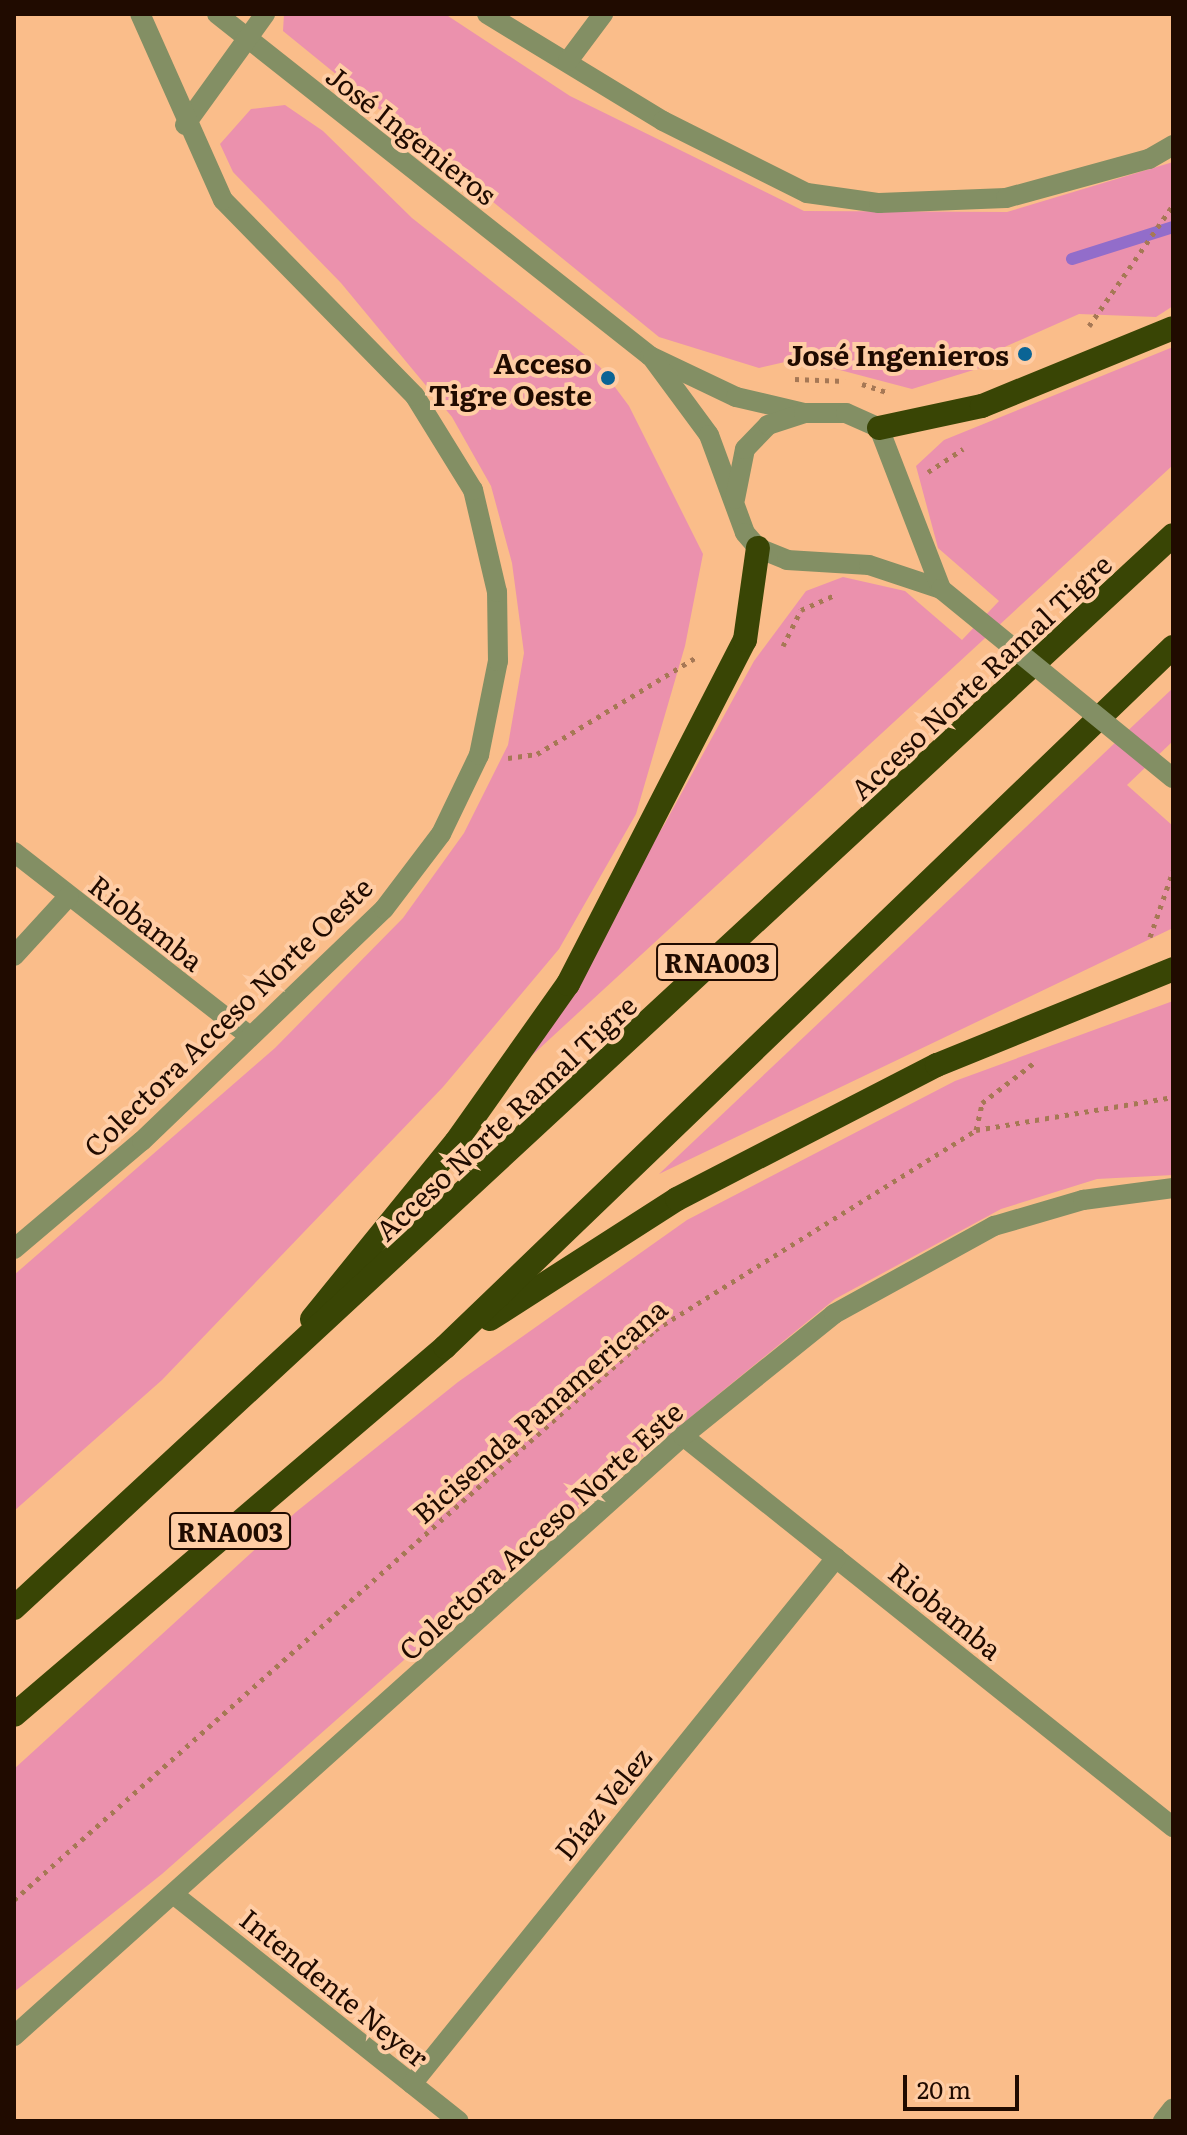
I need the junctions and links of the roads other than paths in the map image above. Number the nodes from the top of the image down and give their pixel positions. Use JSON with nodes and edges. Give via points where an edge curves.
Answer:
{"nodes":[{"id":1,"x":140,"y":14,"type":"edge"},
{"id":2,"x":217,"y":14,"type":"edge"},
{"id":3,"x":265,"y":14,"type":"edge"},
{"id":4,"x":487,"y":14,"type":"edge"},
{"id":5,"x":603,"y":14,"type":"edge"},
{"id":6,"x":249,"y":42,"type":"junction"},
{"id":7,"x":568,"y":61,"type":"junction"},
{"id":8,"x":185,"y":125,"type":"junction"},
{"id":9,"x":1173,"y":145,"type":"edge"},
{"id":10,"x":1173,"y":328,"type":"edge"},
{"id":11,"x":650,"y":356,"type":"junction"},
{"id":12,"x":804,"y":413,"type":"junction"},
{"id":13,"x":879,"y":428,"type":"junction"},
{"id":14,"x":735,"y":499,"type":"junction"},
{"id":15,"x":1173,"y":535,"type":"edge"},
{"id":16,"x":758,"y":548,"type":"junction"},
{"id":17,"x":941,"y":589,"type":"junction"},
{"id":18,"x":1173,"y":647,"type":"edge"},
{"id":19,"x":1173,"y":778,"type":"edge"},
{"id":20,"x":14,"y":852,"type":"edge"},
{"id":21,"x":69,"y":896,"type":"junction"},
{"id":22,"x":14,"y":956,"type":"edge"},
{"id":23,"x":1173,"y":969,"type":"edge"},
{"id":24,"x":247,"y":1034,"type":"junction"},
{"id":25,"x":1173,"y":1188,"type":"edge"},
{"id":26,"x":14,"y":1249,"type":"edge"},
{"id":27,"x":445,"y":1347,"type":"junction"},
{"id":28,"x":259,"y":1385,"type":"junction"},
{"id":29,"x":683,"y":1436,"type":"junction"},
{"id":30,"x":836,"y":1558,"type":"junction"},
{"id":31,"x":14,"y":1608,"type":"edge"},
{"id":32,"x":14,"y":1715,"type":"edge"},
{"id":33,"x":1173,"y":1827,"type":"edge"},
{"id":34,"x":177,"y":1897,"type":"junction"},
{"id":35,"x":14,"y":2036,"type":"edge"},
{"id":36,"x":412,"y":2084,"type":"junction"},
{"id":37,"x":1173,"y":2108,"type":"edge"},
{"id":38,"x":459,"y":2121,"type":"edge"},
{"id":39,"x":1163,"y":2121,"type":"edge"}],
"edges":[{"from":1,"to":8,"type":"street","name":"Colectora Acceso Norte Oeste"},
{"from":2,"to":6,"type":"street","name":"José Ingenieros"},
{"from":3,"to":6,"type":"street"},
{"from":4,"to":7,"type":"street"},
{"from":5,"to":7,"type":"street"},
{"from":6,"to":8,"type":"street"},
{"from":6,"to":11,"type":"street","name":"José Ingenieros"},
{"from":7,"to":9,"type":"street","via":[[663,121],[807,193],[879,203],[1006,198],[1149,159]]},
{"from":8,"to":24,"type":"street","name":"Colectora Acceso Norte Oeste","via":[[223,200],[415,396],[473,490],[498,605],[498,661],[479,755],[441,834],[384,909]]},
{"from":10,"to":13,"type":"highway","via":[[982,406]]},
{"from":11,"to":12,"type":"street","name":"José Ingenieros","via":[[736,397]]},
{"from":11,"to":14,"type":"street","name":"José Ingenieros","via":[[709,435]]},
{"from":12,"to":13,"type":"street","via":[[846,413]]},
{"from":12,"to":14,"type":"street","via":[[768,425],[745,449]]},
{"from":13,"to":17,"type":"street"},
{"from":14,"to":16,"type":"street","name":"José Ingenieros"},
{"from":15,"to":28,"type":"highway","name":"Acceso Norte Ramal Tigre","number":"RNA003"},
{"from":16,"to":17,"type":"street","via":[[787,560],[869,565]]},
{"from":16,"to":28,"type":"highway","via":[[745,640],[568,984],[456,1142]]},
{"from":17,"to":19,"type":"street","bridge":true},
{"from":18,"to":27,"type":"highway","number":"RNA003"},
{"from":20,"to":21,"type":"street","name":"Riobamba"},
{"from":21,"to":22,"type":"street"},
{"from":21,"to":24,"type":"street","name":"Riobamba"},
{"from":23,"to":27,"type":"highway","via":[[937,1065],[704,1185]]},
{"from":24,"to":26,"type":"street","name":"Colectora Acceso Norte Oeste","via":[[142,1141]]},
{"from":25,"to":29,"type":"street","name":"Colectora Acceso Norte Este","via":[[1083,1200],[994,1226],[834,1314]]},
{"from":27,"to":32,"type":"highway","number":"RNA003"},
{"from":28,"to":31,"type":"highway","name":"Acceso Norte Ramal Tigre","number":"RNA003"},
{"from":29,"to":30,"type":"street","name":"Riobamba"},
{"from":29,"to":34,"type":"street","name":"Colectora Acceso Norte Este"},
{"from":30,"to":33,"type":"street","name":"Riobamba"},
{"from":30,"to":36,"type":"street","name":"Díaz Velez"},
{"from":34,"to":35,"type":"street","name":"Colectora Acceso Norte Este"},
{"from":34,"to":36,"type":"street","name":"Intendente Neyer"},
{"from":36,"to":38,"type":"street","name":"Intendente Neyer"},
{"from":37,"to":39,"type":"street"}]}
